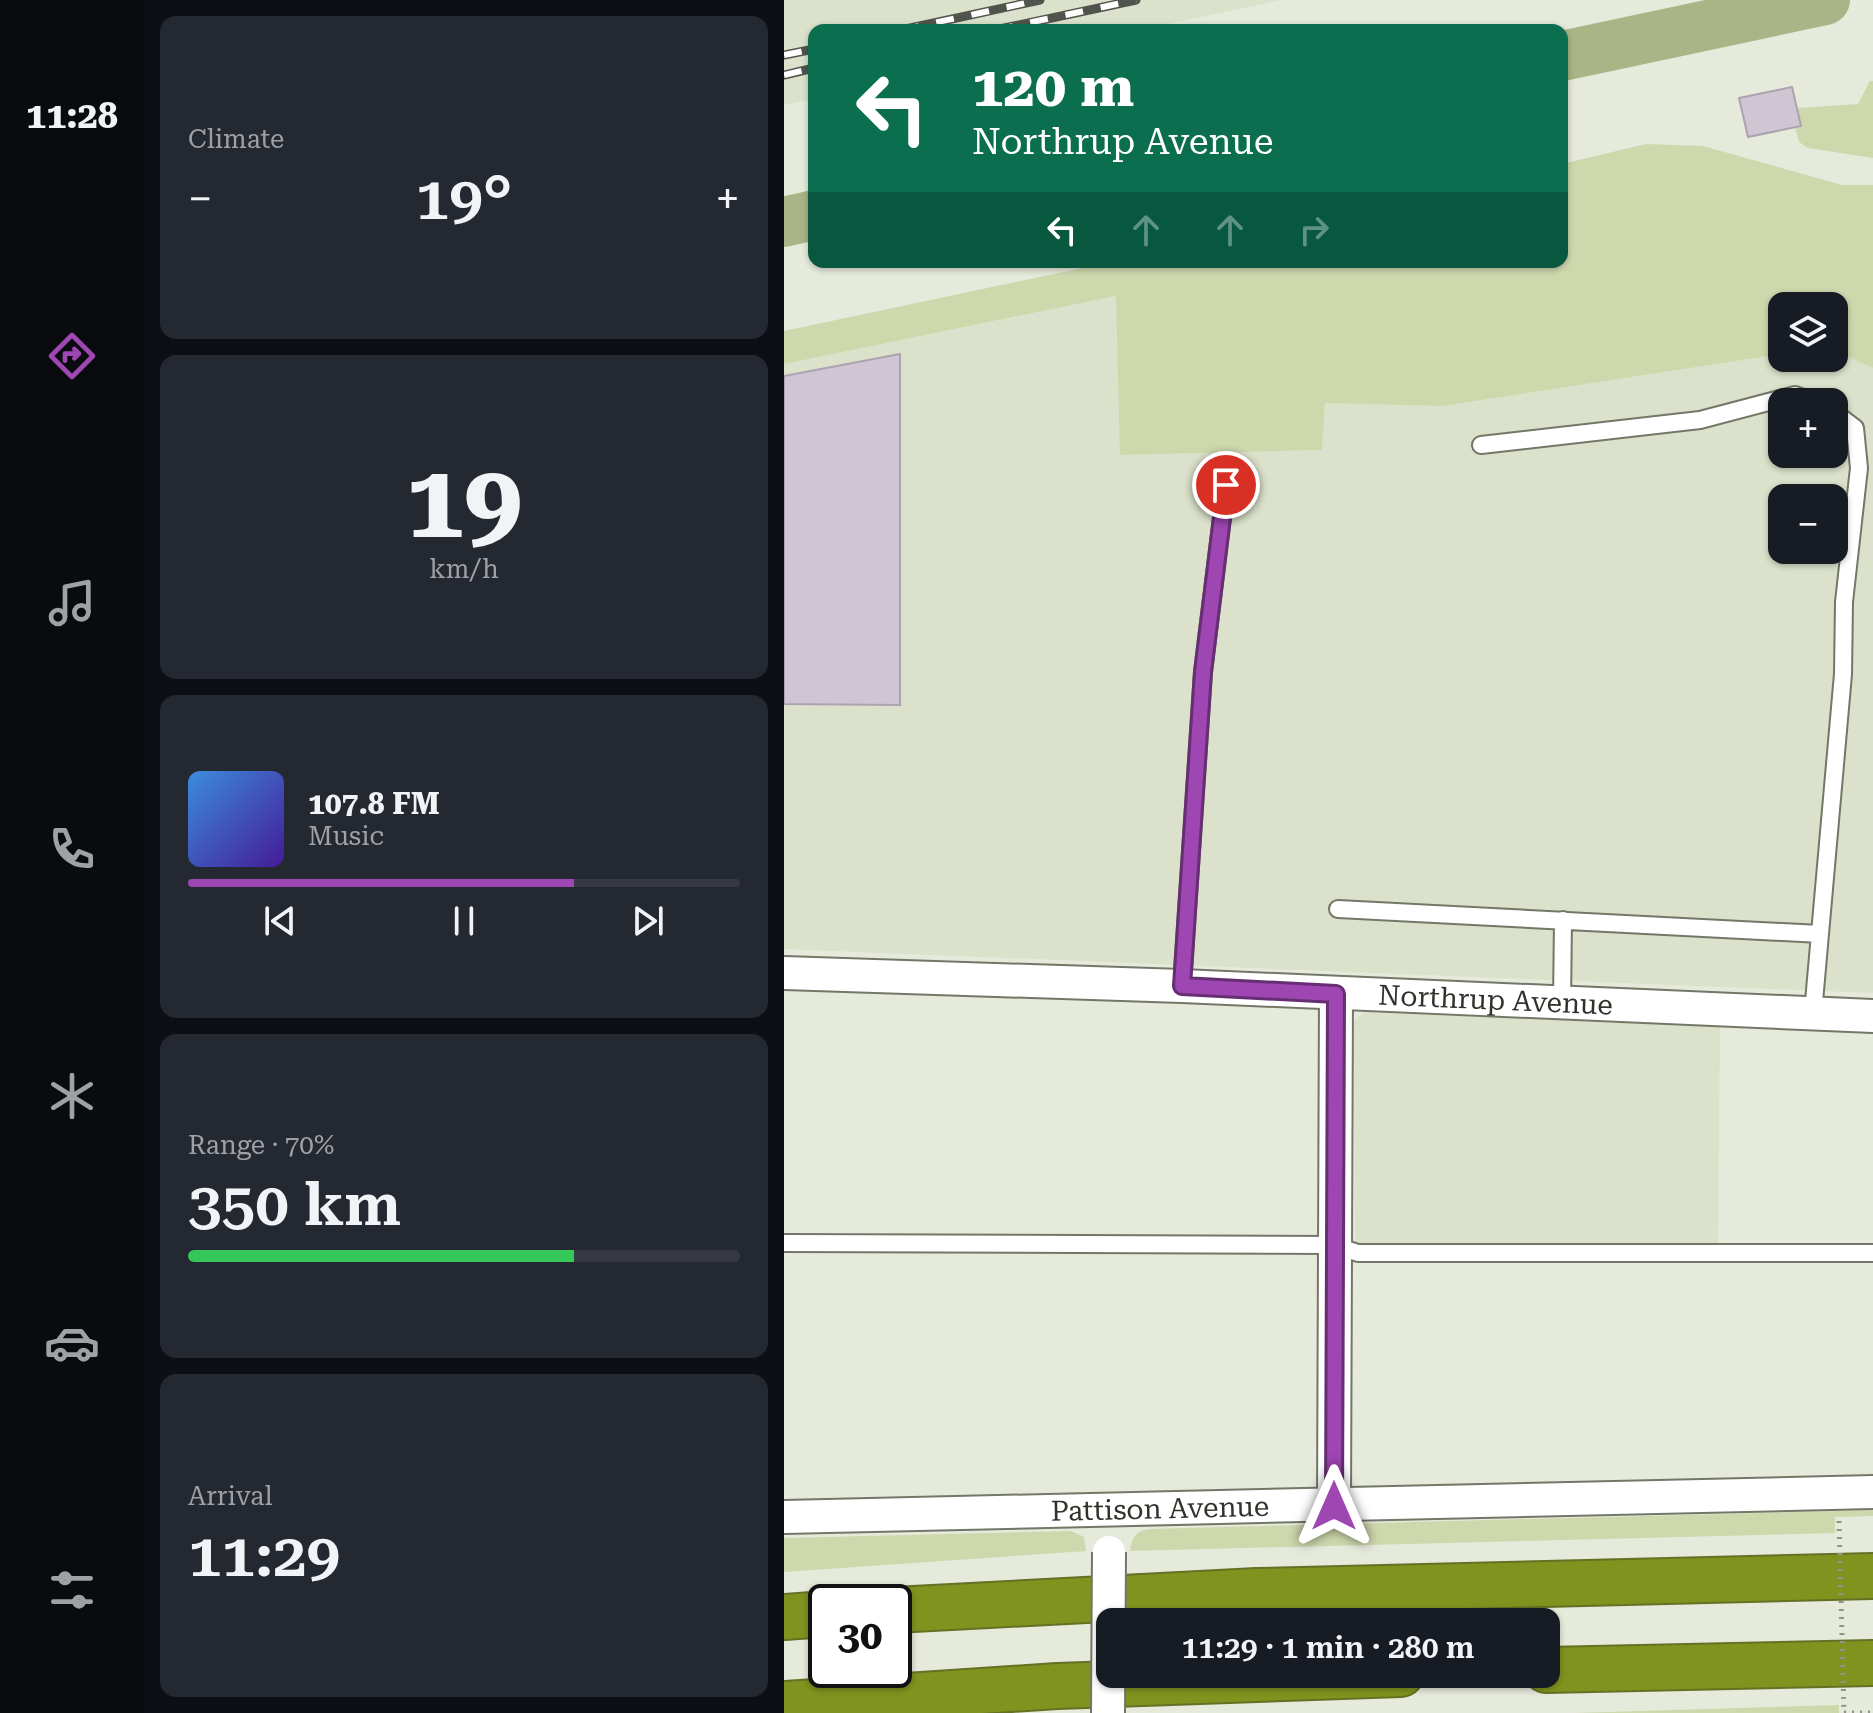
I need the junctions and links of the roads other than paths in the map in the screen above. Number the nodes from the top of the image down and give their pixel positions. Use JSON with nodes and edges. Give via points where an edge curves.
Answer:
{"nodes":[{"id":1,"x":1768,"y":402,"type":"edge"},
{"id":2,"x":1848,"y":423,"type":"edge"},
{"id":3,"x":1481,"y":445,"type":"dead end"},
{"id":4,"x":1226,"y":485,"type":"dead end"},
{"id":5,"x":1338,"y":909,"type":"dead end"},
{"id":6,"x":1563,"y":920,"type":"junction"},
{"id":7,"x":1820,"y":934,"type":"junction"},
{"id":8,"x":784,"y":973,"type":"edge"},
{"id":9,"x":1182,"y":986,"type":"junction"},
{"id":10,"x":1336,"y":994,"type":"junction"},
{"id":11,"x":1562,"y":1003,"type":"junction"},
{"id":12,"x":1813,"y":1013,"type":"junction"},
{"id":13,"x":1873,"y":1016,"type":"edge"},
{"id":14,"x":784,"y":1243,"type":"edge"},
{"id":15,"x":1333,"y":1245,"type":"junction"},
{"id":16,"x":1873,"y":1253,"type":"edge"},
{"id":17,"x":1873,"y":1492,"type":"edge"},
{"id":18,"x":1334,"y":1506,"type":"junction"},
{"id":19,"x":1110,"y":1511,"type":"junction"},
{"id":20,"x":784,"y":1517,"type":"edge"},
{"id":21,"x":1873,"y":1576,"type":"edge"},
{"id":22,"x":912,"y":1609,"type":"edge"},
{"id":23,"x":808,"y":1615,"type":"edge"},
{"id":24,"x":784,"y":1617,"type":"edge"},
{"id":25,"x":1873,"y":1663,"type":"edge"},
{"id":26,"x":1560,"y":1670,"type":"edge"},
{"id":27,"x":1096,"y":1685,"type":"edge"},
{"id":28,"x":784,"y":1704,"type":"edge"},
{"id":29,"x":1108,"y":1713,"type":"edge"}],
"edges":[{"from":1,"to":3,"type":"lane","via":[[1700,420]]},
{"from":2,"to":7,"type":"lane","via":[[1855,428],[1859,468]]},
{"from":4,"to":9,"type":"lane","via":[[1203,672]]},
{"from":5,"to":6,"type":"lane"},
{"from":6,"to":7,"type":"lane"},
{"from":6,"to":11,"type":"lane"},
{"from":7,"to":12,"type":"lane"},
{"from":8,"to":9,"type":"street","name":"Northrup Avenue"},
{"from":9,"to":10,"type":"street","name":"Northrup Avenue"},
{"from":10,"to":11,"type":"street","name":"Northrup Avenue"},
{"from":10,"to":15,"type":"street"},
{"from":11,"to":12,"type":"street","name":"Northrup Avenue"},
{"from":12,"to":13,"type":"street","name":"Northrup Avenue"},
{"from":14,"to":15,"type":"lane"},
{"from":15,"to":16,"type":"lane","via":[[1358,1253]]},
{"from":15,"to":18,"type":"street"},
{"from":17,"to":18,"type":"street","name":"Pattison Avenue"},
{"from":18,"to":19,"type":"street","name":"Pattison Avenue"},
{"from":19,"to":20,"type":"street","name":"Pattison Avenue"},
{"from":19,"to":29,"type":"street","bridge":true},
{"from":21,"to":22,"type":"highway","via":[[1272,1590]]},
{"from":23,"to":24,"type":"highway"},
{"from":25,"to":26,"type":"highway"},
{"from":27,"to":28,"type":"highway"}]}
